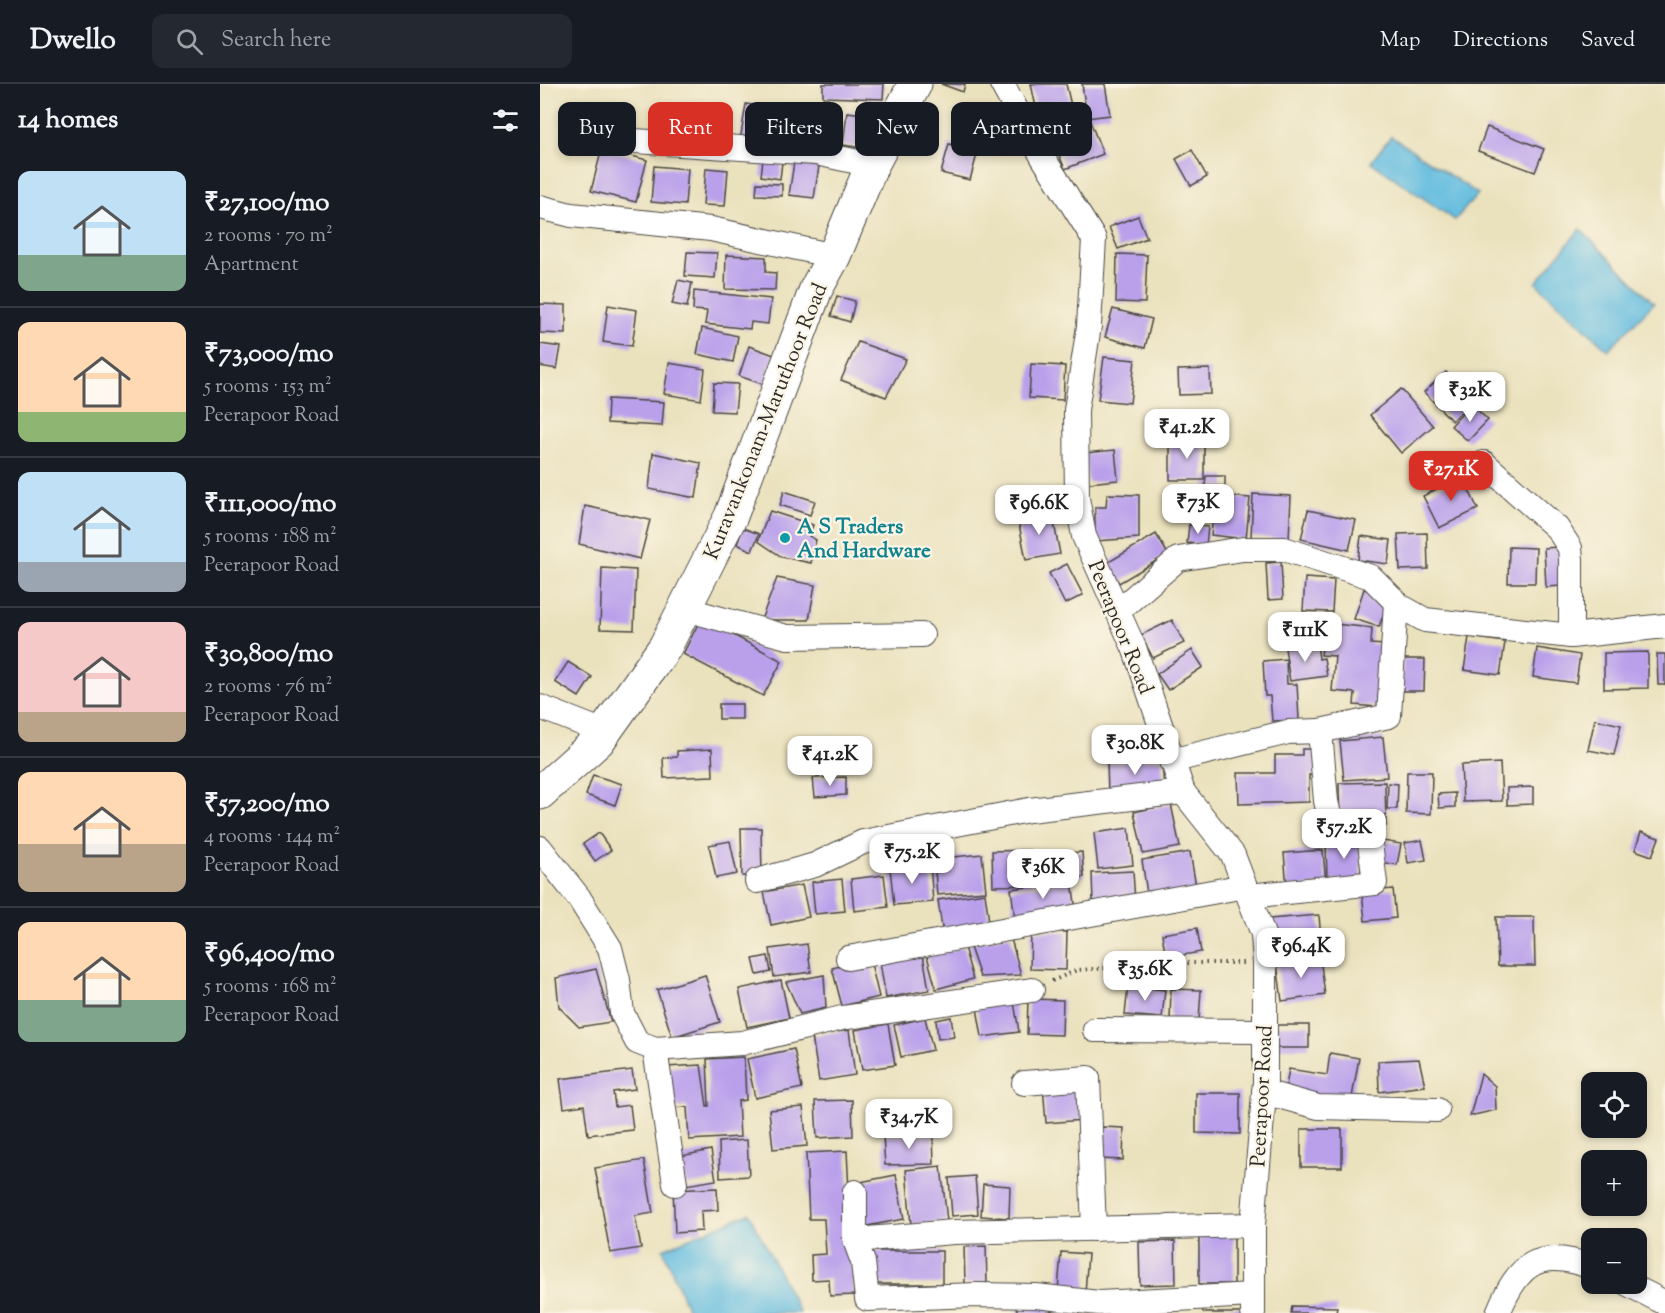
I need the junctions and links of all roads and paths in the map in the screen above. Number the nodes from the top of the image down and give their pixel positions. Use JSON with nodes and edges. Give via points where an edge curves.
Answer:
{"nodes":[{"id":1,"x":915,"y":84,"type":"edge"},
{"id":2,"x":1002,"y":84,"type":"edge"},
{"id":3,"x":636,"y":141,"type":"edge"},
{"id":4,"x":872,"y":165,"type":"junction"},
{"id":5,"x":540,"y":207,"type":"edge"},
{"id":6,"x":834,"y":256,"type":"junction"},
{"id":7,"x":1484,"y":463,"type":"dead end"},
{"id":8,"x":1396,"y":602,"type":"junction"},
{"id":9,"x":685,"y":609,"type":"junction"},
{"id":10,"x":1118,"y":611,"type":"junction"},
{"id":11,"x":1665,"y":626,"type":"edge"},
{"id":12,"x":922,"y":635,"type":"dead end"},
{"id":13,"x":1570,"y":636,"type":"junction"},
{"id":14,"x":540,"y":707,"type":"edge"},
{"id":15,"x":1320,"y":730,"type":"junction"},
{"id":16,"x":604,"y":732,"type":"junction"},
{"id":17,"x":1171,"y":761,"type":"junction"},
{"id":18,"x":1183,"y":792,"type":"junction"},
{"id":19,"x":540,"y":793,"type":"edge"},
{"id":20,"x":540,"y":848,"type":"edge"},
{"id":21,"x":757,"y":881,"type":"dead end"},
{"id":22,"x":1247,"y":891,"type":"junction"},
{"id":23,"x":848,"y":958,"type":"dead end"},
{"id":24,"x":1265,"y":963,"type":"junction"},
{"id":25,"x":1032,"y":990,"type":"joint"},
{"id":26,"x":1095,"y":1030,"type":"dead end"},
{"id":27,"x":1265,"y":1031,"type":"junction"},
{"id":28,"x":655,"y":1049,"type":"junction"},
{"id":29,"x":1024,"y":1083,"type":"dead end"},
{"id":30,"x":1264,"y":1092,"type":"junction"},
{"id":31,"x":1437,"y":1110,"type":"dead end"},
{"id":32,"x":675,"y":1184,"type":"dead end"},
{"id":33,"x":855,"y":1192,"type":"dead end"},
{"id":34,"x":1253,"y":1225,"type":"junction"},
{"id":35,"x":1094,"y":1230,"type":"junction"},
{"id":36,"x":855,"y":1240,"type":"junction"},
{"id":37,"x":1581,"y":1263,"type":"edge"},
{"id":38,"x":1647,"y":1294,"type":"edge"},
{"id":39,"x":1665,"y":1303,"type":"edge"},
{"id":40,"x":1253,"y":1304,"type":"edge"},
{"id":41,"x":1498,"y":1313,"type":"edge"}],
"edges":[{"from":1,"to":4,"type":"main road","name":"Kuravankonam-Maruthoor Road"},
{"from":2,"to":10,"type":"street","name":"Peerapoor Road","via":[[1094,239],[1089,326],[1076,410],[1077,498],[1084,536]]},
{"from":3,"to":4,"type":"street","via":[[816,153]]},
{"from":4,"to":6,"type":"main road","name":"Kuravankonam-Maruthoor Road"},
{"from":5,"to":6,"type":"street","via":[[571,215],[711,229]]},
{"from":6,"to":9,"type":"main road","name":"Kuravankonam-Maruthoor Road","via":[[816,289],[731,516]]},
{"from":7,"to":13,"type":"street","via":[[1566,540],[1571,559]]},
{"from":8,"to":10,"type":"street","via":[[1371,577],[1284,549],[1243,549],[1178,559]]},
{"from":8,"to":13,"type":"street","via":[[1425,620]]},
{"from":8,"to":15,"type":"street","via":[[1389,716]]},
{"from":9,"to":12,"type":"street","via":[[787,637]]},
{"from":9,"to":16,"type":"main road","name":"Kuravankonam-Maruthoor Road","via":[[665,647]]},
{"from":10,"to":17,"type":"street","name":"Peerapoor Road","via":[[1135,650]]},
{"from":11,"to":13,"type":"street"},
{"from":14,"to":16,"type":"street"},
{"from":15,"to":17,"type":"street","via":[[1288,732]]},
{"from":15,"to":22,"type":"street","via":[[1332,828],[1369,835],[1375,883]]},
{"from":16,"to":19,"type":"main road","name":"Kuravankonam-Maruthoor Road"},
{"from":17,"to":18,"type":"street","name":"Peerapoor Road"},
{"from":18,"to":21,"type":"street","via":[[1029,810],[863,842],[814,865]]},
{"from":18,"to":22,"type":"street","name":"Peerapoor Road","via":[[1233,855]]},
{"from":20,"to":28,"type":"street","via":[[579,898],[609,948],[622,1013],[637,1042]]},
{"from":22,"to":23,"type":"street"},
{"from":22,"to":24,"type":"street","name":"Peerapoor Road","via":[[1263,934]]},
{"from":24,"to":25,"type":"path","via":[[1077,970]]},
{"from":24,"to":27,"type":"street","name":"Peerapoor Road"},
{"from":25,"to":28,"type":"street","via":[[842,1018],[742,1043]]},
{"from":26,"to":27,"type":"street"},
{"from":27,"to":30,"type":"street","name":"Peerapoor Road"},
{"from":28,"to":32,"type":"street"},
{"from":29,"to":35,"type":"street","via":[[1088,1078]]},
{"from":30,"to":31,"type":"street","via":[[1318,1107]]},
{"from":30,"to":34,"type":"street","name":"Peerapoor Road"},
{"from":33,"to":36,"type":"street"},
{"from":34,"to":35,"type":"street"},
{"from":34,"to":40,"type":"street","name":"Peerapoor Road"},
{"from":35,"to":36,"type":"street","via":[[954,1232]]},
{"from":36,"to":40,"type":"street","via":[[867,1299],[976,1295],[1099,1303]]},
{"from":37,"to":41,"type":"street","via":[[1547,1259],[1522,1269]]},
{"from":38,"to":39,"type":"street"}]}
